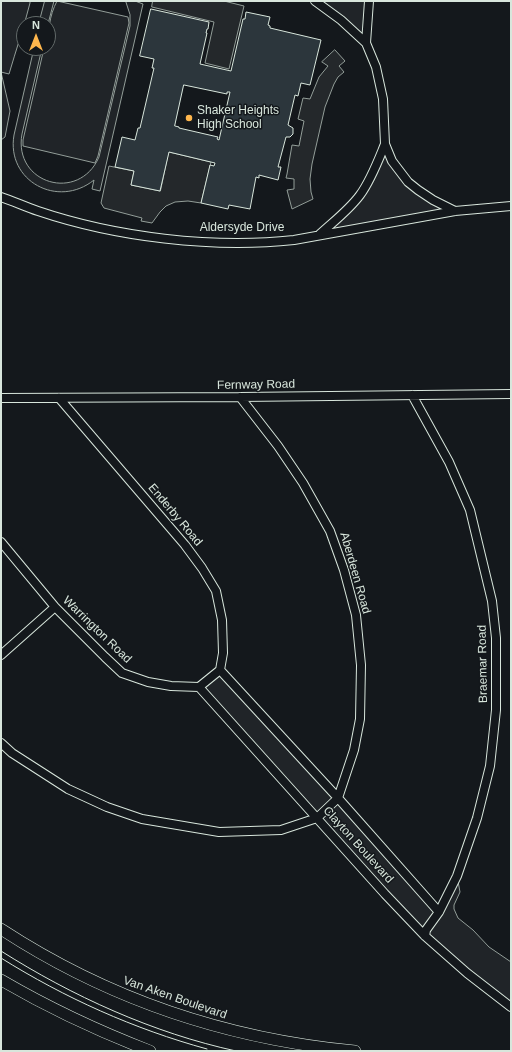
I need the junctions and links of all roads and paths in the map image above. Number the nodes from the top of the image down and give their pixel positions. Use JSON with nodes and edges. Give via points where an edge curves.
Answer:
{"nodes":[{"id":1,"x":315,"y":1,"type":"edge"},
{"id":2,"x":369,"y":1,"type":"edge"},
{"id":3,"x":366,"y":43,"type":"junction"},
{"id":4,"x":385,"y":144,"type":"junction"},
{"id":5,"x":1,"y":197,"type":"edge"},
{"id":6,"x":511,"y":206,"type":"edge"},
{"id":7,"x":455,"y":212,"type":"junction"},
{"id":8,"x":320,"y":235,"type":"junction"},
{"id":9,"x":511,"y":394,"type":"edge"},
{"id":10,"x":412,"y":395,"type":"junction"},
{"id":11,"x":240,"y":397,"type":"junction"},
{"id":12,"x":1,"y":398,"type":"edge"},
{"id":13,"x":58,"y":398,"type":"junction"},
{"id":14,"x":1,"y":542,"type":"edge"},
{"id":15,"x":55,"y":607,"type":"junction"},
{"id":16,"x":1,"y":655,"type":"edge"},
{"id":17,"x":220,"y":670,"type":"junction"},
{"id":18,"x":199,"y":687,"type":"junction"},
{"id":19,"x":1,"y":742,"type":"edge"},
{"id":20,"x":338,"y":798,"type":"junction"},
{"id":21,"x":317,"y":818,"type":"junction"},
{"id":22,"x":439,"y":912,"type":"junction"},
{"id":23,"x":1,"y":929,"type":"edge"},
{"id":24,"x":425,"y":936,"type":"junction"},
{"id":25,"x":1,"y":980,"type":"edge"},
{"id":26,"x":511,"y":1007,"type":"edge"},
{"id":27,"x":150,"y":1051,"type":"edge"},
{"id":28,"x":355,"y":1051,"type":"edge"}],
"edges":[{"from":1,"to":3,"type":"street"},
{"from":2,"to":3,"type":"street"},
{"from":3,"to":4,"type":"street","via":[[376,67],[383,99]]},
{"from":4,"to":7,"type":"street","via":[[392,162],[408,182]]},
{"from":4,"to":8,"type":"street","via":[[360,195]]},
{"from":5,"to":8,"type":"street","name":"Aldersyde Drive","via":[[38,211],[89,225],[166,238],[212,242],[270,242]]},
{"from":6,"to":7,"type":"street","name":"Aldersyde Drive"},
{"from":7,"to":8,"type":"street","name":"Aldersyde Drive"},
{"from":9,"to":10,"type":"street","name":"Fernway Road"},
{"from":10,"to":11,"type":"street","name":"Fernway Road"},
{"from":10,"to":22,"type":"street","name":"Braemar Road","via":[[449,462],[470,510],[492,601],[496,638],[496,710],[490,766],[477,818],[457,876]]},
{"from":11,"to":13,"type":"street","name":"Fernway Road"},
{"from":11,"to":20,"type":"street","name":"Aberdeen Road","via":[[303,483],[330,531],[356,615],[362,665],[360,719],[354,750]]},
{"from":12,"to":13,"type":"street","name":"Fernway Road"},
{"from":13,"to":17,"type":"street","name":"Enderby Road","via":[[184,545],[216,591],[222,620],[223,653]]},
{"from":14,"to":15,"type":"street","name":"Warrington Road"},
{"from":15,"to":16,"type":"street"},
{"from":15,"to":18,"type":"street","name":"Warrington Road","via":[[122,673],[148,682]]},
{"from":17,"to":18,"type":"street"},
{"from":17,"to":20,"type":"street","name":"Clayton Boulevard"},
{"from":18,"to":21,"type":"street","name":"Clayton Boulevard"},
{"from":19,"to":21,"type":"street","via":[[12,753],[68,789],[107,807],[142,819],[219,832],[281,830]]},
{"from":20,"to":21,"type":"street","name":"Aberdeen Road"},
{"from":20,"to":22,"type":"street","name":"Clayton Boulevard"},
{"from":21,"to":24,"type":"street","name":"Clayton Boulevard"},
{"from":22,"to":24,"type":"street","name":"Braemar Road"},
{"from":23,"to":28,"type":"main road","name":"Van Aken Boulevard","via":[[91,980],[177,1014],[264,1038]]},
{"from":24,"to":26,"type":"street","name":"Clayton Boulevard"},
{"from":25,"to":27,"type":"main road","via":[[69,1017]]}]}
